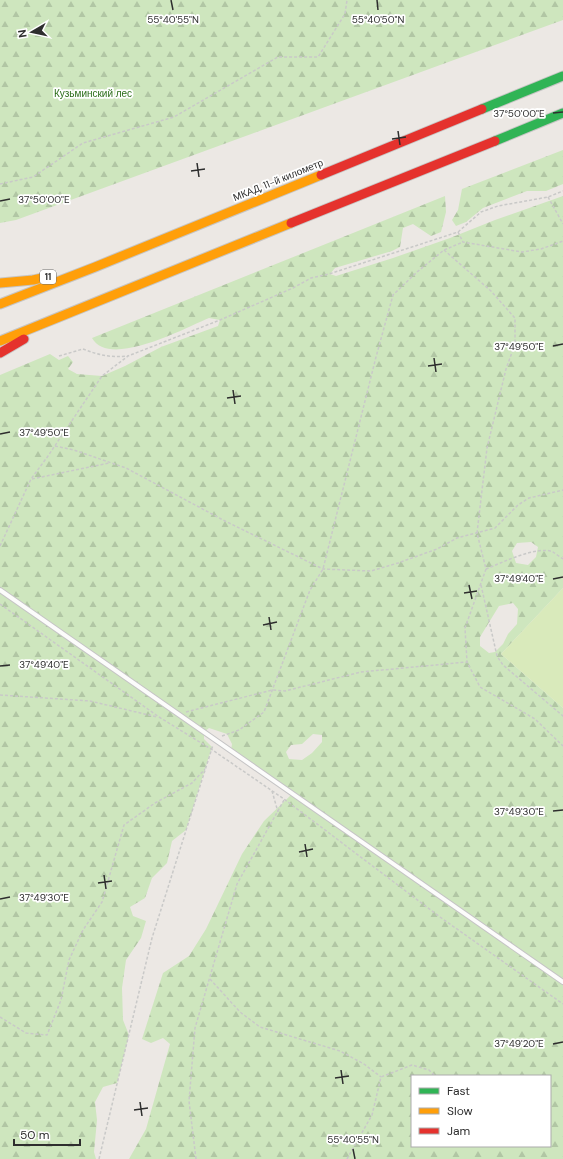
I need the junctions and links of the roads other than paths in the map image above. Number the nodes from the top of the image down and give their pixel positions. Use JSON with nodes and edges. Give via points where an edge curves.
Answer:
{"nodes":[{"id":1,"x":563,"y":76,"type":"edge"},
{"id":2,"x":563,"y":113,"type":"edge"},
{"id":3,"x":95,"y":266,"type":"junction"},
{"id":4,"x":0,"y":283,"type":"edge"},
{"id":5,"x":108,"y":298,"type":"junction"},
{"id":6,"x":0,"y":304,"type":"edge"},
{"id":7,"x":0,"y":340,"type":"edge"},
{"id":8,"x":0,"y":353,"type":"edge"},
{"id":9,"x":0,"y":590,"type":"edge"},
{"id":10,"x":563,"y":982,"type":"edge"}],
"edges":[{"from":1,"to":3,"type":"highway","name":"МКАД, 11-й километр"},
{"from":2,"to":5,"type":"highway"},
{"from":3,"to":4,"type":"highway","number":"11","via":[[33,280]]},
{"from":3,"to":6,"type":"highway","name":"МКАД, 11-й километр"},
{"from":5,"to":7,"type":"highway"},
{"from":5,"to":8,"type":"highway"},
{"from":9,"to":10,"type":"lane"}]}
